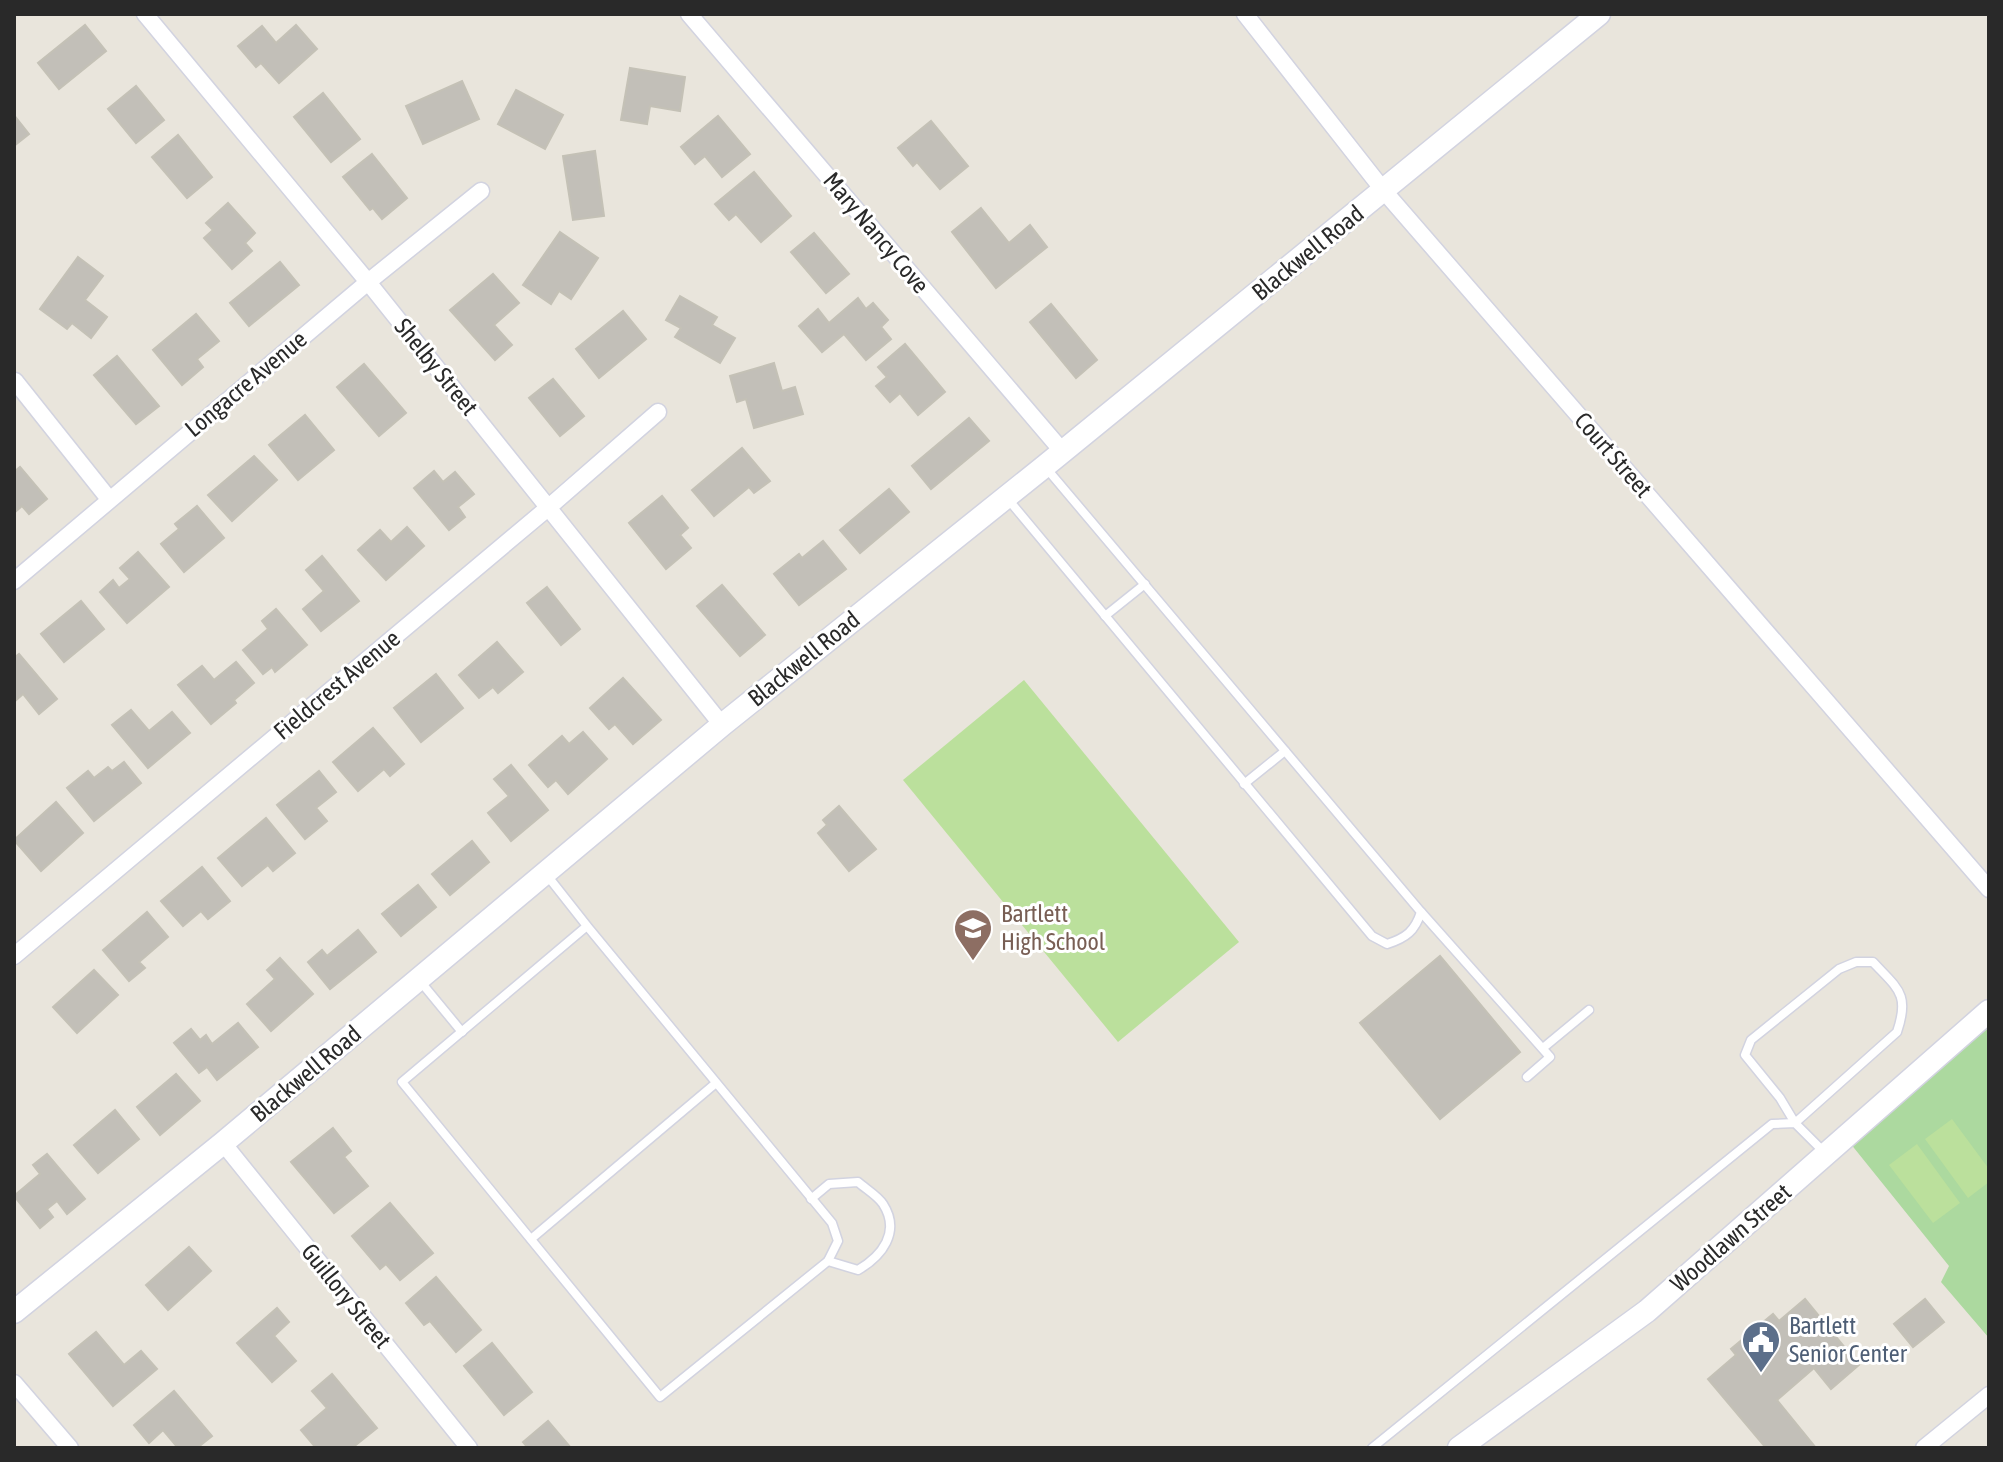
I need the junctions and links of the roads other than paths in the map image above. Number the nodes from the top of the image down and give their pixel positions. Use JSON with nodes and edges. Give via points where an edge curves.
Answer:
{"nodes":[{"id":1,"x":145,"y":14,"type":"edge"},
{"id":2,"x":689,"y":14,"type":"edge"},
{"id":3,"x":1245,"y":14,"type":"edge"},
{"id":4,"x":1599,"y":14,"type":"edge"},
{"id":5,"x":481,"y":191,"type":"dead end"},
{"id":6,"x":1384,"y":191,"type":"junction"},
{"id":7,"x":368,"y":282,"type":"junction"},
{"id":8,"x":15,"y":381,"type":"edge"},
{"id":9,"x":658,"y":412,"type":"dead end"},
{"id":10,"x":1063,"y":452,"type":"junction"},
{"id":11,"x":1045,"y":466,"type":"junction"},
{"id":12,"x":1006,"y":497,"type":"junction"},
{"id":13,"x":109,"y":499,"type":"junction"},
{"id":14,"x":549,"y":507,"type":"junction"},
{"id":15,"x":14,"y":581,"type":"edge"},
{"id":16,"x":1145,"y":584,"type":"junction"},
{"id":17,"x":1105,"y":616,"type":"junction"},
{"id":18,"x":722,"y":725,"type":"junction"},
{"id":19,"x":1285,"y":751,"type":"junction"},
{"id":20,"x":1244,"y":784,"type":"junction"},
{"id":21,"x":545,"y":873,"type":"junction"},
{"id":22,"x":1989,"y":889,"type":"edge"},
{"id":23,"x":1421,"y":912,"type":"junction"},
{"id":24,"x":587,"y":926,"type":"junction"},
{"id":25,"x":14,"y":956,"type":"edge"},
{"id":26,"x":419,"y":980,"type":"junction"},
{"id":27,"x":1589,"y":1010,"type":"dead end"},
{"id":28,"x":1989,"y":1011,"type":"edge"},
{"id":29,"x":462,"y":1032,"type":"junction"},
{"id":30,"x":1543,"y":1048,"type":"junction"},
{"id":31,"x":1527,"y":1077,"type":"dead end"},
{"id":32,"x":716,"y":1083,"type":"junction"},
{"id":33,"x":1795,"y":1123,"type":"junction"},
{"id":34,"x":223,"y":1143,"type":"junction"},
{"id":35,"x":1827,"y":1155,"type":"junction"},
{"id":36,"x":811,"y":1199,"type":"junction"},
{"id":37,"x":531,"y":1239,"type":"junction"},
{"id":38,"x":828,"y":1261,"type":"junction"},
{"id":39,"x":14,"y":1312,"type":"edge"},
{"id":40,"x":14,"y":1383,"type":"edge"},
{"id":41,"x":1989,"y":1395,"type":"edge"},
{"id":42,"x":70,"y":1448,"type":"edge"},
{"id":43,"x":469,"y":1448,"type":"edge"},
{"id":44,"x":1372,"y":1448,"type":"edge"},
{"id":45,"x":1459,"y":1448,"type":"edge"},
{"id":46,"x":1924,"y":1448,"type":"edge"}],
"edges":[{"from":1,"to":7,"type":"street","name":"Shelby Street"},
{"from":2,"to":10,"type":"street","name":"Mary Nancy Cove"},
{"from":3,"to":6,"type":"street","name":"Court Street"},
{"from":4,"to":6,"type":"street","name":"Blackwell Road"},
{"from":5,"to":7,"type":"street","name":"Longacre Avenue"},
{"from":6,"to":10,"type":"street","name":"Blackwell Road"},
{"from":6,"to":22,"type":"street","name":"Court Street"},
{"from":7,"to":13,"type":"street","name":"Longacre Avenue"},
{"from":7,"to":14,"type":"street","name":"Shelby Street"},
{"from":8,"to":13,"type":"street"},
{"from":9,"to":14,"type":"street","name":"Fieldcrest Avenue"},
{"from":10,"to":11,"type":"street","name":"Blackwell Road"},
{"from":11,"to":12,"type":"street","name":"Blackwell Road"},
{"from":11,"to":16,"type":"lane"},
{"from":12,"to":17,"type":"lane"},
{"from":12,"to":18,"type":"street","name":"Blackwell Road"},
{"from":13,"to":15,"type":"street","name":"Longacre Avenue"},
{"from":14,"to":18,"type":"street","name":"Shelby Street"},
{"from":14,"to":25,"type":"street","name":"Fieldcrest Avenue"},
{"from":16,"to":17,"type":"lane"},
{"from":16,"to":19,"type":"lane"},
{"from":17,"to":20,"type":"lane"},
{"from":18,"to":21,"type":"street","name":"Blackwell Road"},
{"from":19,"to":20,"type":"lane"},
{"from":19,"to":23,"type":"lane"},
{"from":20,"to":23,"type":"lane","via":[[1372,936],[1387,944],[1403,939],[1416,927]]},
{"from":21,"to":24,"type":"lane"},
{"from":21,"to":26,"type":"street","name":"Blackwell Road"},
{"from":23,"to":30,"type":"lane"},
{"from":24,"to":29,"type":"lane"},
{"from":24,"to":32,"type":"lane"},
{"from":26,"to":29,"type":"lane"},
{"from":26,"to":34,"type":"street","name":"Blackwell Road"},
{"from":27,"to":30,"type":"lane"},
{"from":28,"to":35,"type":"street","name":"Woodlawn Street"},
{"from":29,"to":37,"type":"lane","via":[[402,1082]]},
{"from":30,"to":31,"type":"lane","via":[[1550,1057]]},
{"from":32,"to":36,"type":"lane"},
{"from":32,"to":37,"type":"lane"},
{"from":33,"to":33,"type":"lane","via":[[1897,1032],[1903,1013],[1901,993],[1873,962],[1839,969],[1751,1040],[1745,1055]]},
{"from":33,"to":35,"type":"lane"},
{"from":33,"to":44,"type":"lane","via":[[1772,1124]]},
{"from":34,"to":39,"type":"street","name":"Blackwell Road"},
{"from":34,"to":43,"type":"street","name":"Guillory Street"},
{"from":35,"to":45,"type":"street","name":"Woodlawn Street","via":[[1647,1311]]},
{"from":36,"to":38,"type":"lane","via":[[832,1223],[838,1241]]},
{"from":36,"to":38,"type":"lane","via":[[829,1184],[858,1182],[882,1202],[889,1218],[887,1241],[878,1258],[858,1270]]},
{"from":37,"to":38,"type":"lane","via":[[660,1397]]},
{"from":40,"to":42,"type":"street"},
{"from":41,"to":46,"type":"street"}]}
